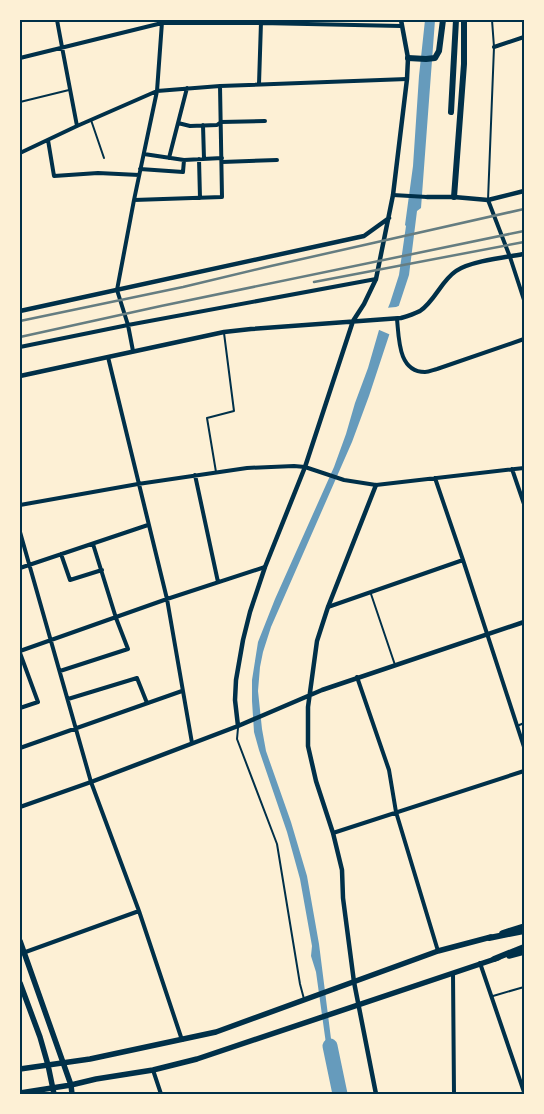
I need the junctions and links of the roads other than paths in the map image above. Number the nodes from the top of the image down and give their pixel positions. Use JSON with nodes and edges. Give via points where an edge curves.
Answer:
{"nodes":[{"id":1,"x":58,"y":20,"type":"edge"},
{"id":2,"x":400,"y":20,"type":"edge"},
{"id":3,"x":443,"y":20,"type":"edge"},
{"id":4,"x":456,"y":20,"type":"edge"},
{"id":5,"x":464,"y":20,"type":"edge"},
{"id":6,"x":492,"y":20,"type":"edge"},
{"id":7,"x":162,"y":21,"type":"edge"},
{"id":8,"x":261,"y":21,"type":"edge"},
{"id":9,"x":401,"y":26,"type":"junction"},
{"id":10,"x":524,"y":37,"type":"edge"},
{"id":11,"x":62,"y":47,"type":"junction"},
{"id":12,"x":494,"y":47,"type":"junction"},
{"id":13,"x":20,"y":58,"type":"edge"},
{"id":14,"x":408,"y":58,"type":"junction"},
{"id":15,"x":407,"y":79,"type":"junction"},
{"id":16,"x":259,"y":84,"type":"junction"},
{"id":17,"x":220,"y":86,"type":"junction"},
{"id":18,"x":187,"y":88,"type":"junction"},
{"id":19,"x":70,"y":90,"type":"junction"},
{"id":20,"x":157,"y":91,"type":"junction"},
{"id":21,"x":20,"y":102,"type":"edge"},
{"id":22,"x":451,"y":112,"type":"dead end"},
{"id":23,"x":91,"y":120,"type":"junction"},
{"id":24,"x":265,"y":121,"type":"dead end"},
{"id":25,"x":178,"y":122,"type":"junction"},
{"id":26,"x":221,"y":122,"type":"junction"},
{"id":27,"x":203,"y":125,"type":"junction"},
{"id":28,"x":77,"y":126,"type":"junction"},
{"id":29,"x":48,"y":140,"type":"junction"},
{"id":30,"x":20,"y":153,"type":"edge"},
{"id":31,"x":144,"y":154,"type":"junction"},
{"id":32,"x":104,"y":158,"type":"dead end"},
{"id":33,"x":169,"y":158,"type":"junction"},
{"id":34,"x":202,"y":159,"type":"junction"},
{"id":35,"x":184,"y":160,"type":"junction"},
{"id":36,"x":222,"y":160,"type":"junction"},
{"id":37,"x":276,"y":160,"type":"dead end"},
{"id":38,"x":140,"y":169,"type":"junction"},
{"id":39,"x":139,"y":174,"type":"junction"},
{"id":40,"x":524,"y":191,"type":"edge"},
{"id":41,"x":393,"y":196,"type":"junction"},
{"id":42,"x":427,"y":197,"type":"joint"},
{"id":43,"x":454,"y":197,"type":"junction"},
{"id":44,"x":200,"y":198,"type":"junction"},
{"id":45,"x":134,"y":200,"type":"junction"},
{"id":46,"x":488,"y":200,"type":"junction"},
{"id":47,"x":389,"y":218,"type":"junction"},
{"id":48,"x":524,"y":254,"type":"edge"},
{"id":49,"x":510,"y":256,"type":"junction"},
{"id":50,"x":376,"y":278,"type":"junction"},
{"id":51,"x":117,"y":290,"type":"junction"},
{"id":52,"x":524,"y":300,"type":"edge"},
{"id":53,"x":20,"y":311,"type":"edge"},
{"id":54,"x":396,"y":319,"type":"junction"},
{"id":55,"x":353,"y":321,"type":"junction"},
{"id":56,"x":128,"y":325,"type":"junction"},
{"id":57,"x":224,"y":332,"type":"junction"},
{"id":58,"x":524,"y":339,"type":"edge"},
{"id":59,"x":20,"y":347,"type":"edge"},
{"id":60,"x":133,"y":351,"type":"junction"},
{"id":61,"x":108,"y":357,"type":"junction"},
{"id":62,"x":20,"y":376,"type":"edge"},
{"id":63,"x":305,"y":467,"type":"junction"},
{"id":64,"x":524,"y":468,"type":"edge"},
{"id":65,"x":512,"y":469,"type":"junction"},
{"id":66,"x":216,"y":472,"type":"junction"},
{"id":67,"x":195,"y":475,"type":"junction"},
{"id":68,"x":435,"y":478,"type":"junction"},
{"id":69,"x":138,"y":484,"type":"junction"},
{"id":70,"x":376,"y":485,"type":"junction"},
{"id":71,"x":524,"y":504,"type":"edge"},
{"id":72,"x":20,"y":505,"type":"edge"},
{"id":73,"x":148,"y":525,"type":"junction"},
{"id":74,"x":20,"y":532,"type":"edge"},
{"id":75,"x":93,"y":544,"type":"junction"},
{"id":76,"x":61,"y":554,"type":"junction"},
{"id":77,"x":463,"y":560,"type":"junction"},
{"id":78,"x":30,"y":565,"type":"junction"},
{"id":79,"x":265,"y":566,"type":"junction"},
{"id":80,"x":20,"y":568,"type":"edge"},
{"id":81,"x":102,"y":570,"type":"junction"},
{"id":82,"x":218,"y":582,"type":"junction"},
{"id":83,"x":371,"y":592,"type":"junction"},
{"id":84,"x":167,"y":599,"type":"junction"},
{"id":85,"x":328,"y":607,"type":"junction"},
{"id":86,"x":116,"y":618,"type":"junction"},
{"id":87,"x":524,"y":622,"type":"edge"},
{"id":88,"x":487,"y":635,"type":"junction"},
{"id":89,"x":51,"y":640,"type":"junction"},
{"id":90,"x":20,"y":652,"type":"edge"},
{"id":91,"x":395,"y":665,"type":"junction"},
{"id":92,"x":60,"y":671,"type":"junction"},
{"id":93,"x":357,"y":678,"type":"junction"},
{"id":94,"x":182,"y":691,"type":"junction"},
{"id":95,"x":309,"y":695,"type":"junction"},
{"id":96,"x":68,"y":699,"type":"junction"},
{"id":97,"x":147,"y":703,"type":"junction"},
{"id":98,"x":20,"y":708,"type":"edge"},
{"id":99,"x":524,"y":724,"type":"edge"},
{"id":100,"x":238,"y":726,"type":"junction"},
{"id":101,"x":517,"y":726,"type":"junction"},
{"id":102,"x":76,"y":728,"type":"junction"},
{"id":103,"x":192,"y":742,"type":"junction"},
{"id":104,"x":524,"y":746,"type":"edge"},
{"id":105,"x":20,"y":748,"type":"edge"},
{"id":106,"x":524,"y":771,"type":"edge"},
{"id":107,"x":91,"y":782,"type":"junction"},
{"id":108,"x":20,"y":807,"type":"edge"},
{"id":109,"x":396,"y":812,"type":"junction"},
{"id":110,"x":333,"y":833,"type":"junction"},
{"id":111,"x":139,"y":911,"type":"junction"},
{"id":112,"x":524,"y":926,"type":"edge"},
{"id":113,"x":524,"y":930,"type":"edge"},
{"id":114,"x":489,"y":938,"type":"junction"},
{"id":115,"x":20,"y":941,"type":"edge"},
{"id":116,"x":524,"y":947,"type":"edge"},
{"id":117,"x":438,"y":951,"type":"junction"},
{"id":118,"x":524,"y":952,"type":"edge"},
{"id":119,"x":22,"y":953,"type":"edge"},
{"id":120,"x":494,"y":959,"type":"junction"},
{"id":121,"x":480,"y":963,"type":"junction"},
{"id":122,"x":453,"y":973,"type":"junction"},
{"id":123,"x":354,"y":982,"type":"junction"},
{"id":124,"x":20,"y":983,"type":"edge"},
{"id":125,"x":524,"y":987,"type":"edge"},
{"id":126,"x":492,"y":996,"type":"junction"},
{"id":127,"x":306,"y":999,"type":"junction"},
{"id":128,"x":358,"y":1005,"type":"junction"},
{"id":129,"x":182,"y":1040,"type":"junction"},
{"id":130,"x":64,"y":1064,"type":"junction"},
{"id":131,"x":48,"y":1065,"type":"junction"},
{"id":132,"x":20,"y":1069,"type":"edge"},
{"id":133,"x":153,"y":1070,"type":"junction"},
{"id":134,"x":71,"y":1085,"type":"junction"},
{"id":135,"x":54,"y":1091,"type":"edge"},
{"id":136,"x":524,"y":1092,"type":"edge"},
{"id":137,"x":20,"y":1093,"type":"edge"},
{"id":138,"x":72,"y":1094,"type":"edge"},
{"id":139,"x":161,"y":1094,"type":"edge"},
{"id":140,"x":376,"y":1094,"type":"edge"},
{"id":141,"x":454,"y":1094,"type":"edge"}],
"edges":[{"from":1,"to":11,"type":"street"},
{"from":2,"to":9,"type":"street"},
{"from":3,"to":14,"type":"highway","via":[[435,58]]},
{"from":4,"to":22,"type":"highway"},
{"from":5,"to":43,"type":"highway"},
{"from":6,"to":12,"type":"lane"},
{"from":7,"to":8,"type":"street"},
{"from":7,"to":11,"type":"street"},
{"from":7,"to":20,"type":"street"},
{"from":8,"to":9,"type":"street"},
{"from":8,"to":16,"type":"street"},
{"from":9,"to":14,"type":"street"},
{"from":10,"to":12,"type":"street"},
{"from":11,"to":13,"type":"street"},
{"from":11,"to":19,"type":"street"},
{"from":12,"to":46,"type":"lane"},
{"from":14,"to":15,"type":"street"},
{"from":15,"to":16,"type":"street"},
{"from":15,"to":41,"type":"street"},
{"from":16,"to":17,"type":"street"},
{"from":17,"to":18,"type":"street"},
{"from":17,"to":26,"type":"street"},
{"from":18,"to":20,"type":"street"},
{"from":18,"to":25,"type":"street"},
{"from":19,"to":21,"type":"lane"},
{"from":19,"to":28,"type":"street"},
{"from":20,"to":23,"type":"street"},
{"from":20,"to":31,"type":"street"},
{"from":23,"to":28,"type":"street"},
{"from":23,"to":32,"type":"lane"},
{"from":24,"to":26,"type":"street"},
{"from":25,"to":27,"type":"street","via":[[190,126]]},
{"from":25,"to":33,"type":"street"},
{"from":26,"to":27,"type":"street"},
{"from":26,"to":36,"type":"street"},
{"from":27,"to":34,"type":"street"},
{"from":28,"to":29,"type":"street"},
{"from":29,"to":30,"type":"street"},
{"from":29,"to":39,"type":"street","via":[[54,176]]},
{"from":31,"to":33,"type":"street"},
{"from":31,"to":38,"type":"street"},
{"from":33,"to":35,"type":"street"},
{"from":34,"to":35,"type":"street"},
{"from":34,"to":36,"type":"street"},
{"from":34,"to":44,"type":"street"},
{"from":35,"to":38,"type":"street","via":[[183,172]]},
{"from":36,"to":37,"type":"street"},
{"from":36,"to":44,"type":"street","via":[[222,197]]},
{"from":38,"to":39,"type":"street"},
{"from":39,"to":45,"type":"street"},
{"from":40,"to":46,"type":"street"},
{"from":41,"to":42,"type":"street"},
{"from":41,"to":47,"type":"street"},
{"from":42,"to":43,"type":"street"},
{"from":43,"to":46,"type":"street"},
{"from":44,"to":45,"type":"street"},
{"from":45,"to":51,"type":"street"},
{"from":46,"to":49,"type":"street"},
{"from":47,"to":50,"type":"street"},
{"from":47,"to":51,"type":"street","via":[[364,236]]},
{"from":48,"to":49,"type":"street"},
{"from":49,"to":52,"type":"street"},
{"from":49,"to":54,"type":"street","via":[[461,268],[425,306],[414,314]]},
{"from":50,"to":55,"type":"street"},
{"from":50,"to":56,"type":"street"},
{"from":51,"to":53,"type":"street"},
{"from":51,"to":56,"type":"street"},
{"from":54,"to":55,"type":"street"},
{"from":54,"to":58,"type":"street","via":[[404,360],[412,369],[425,372]]},
{"from":55,"to":57,"type":"street"},
{"from":55,"to":63,"type":"street"},
{"from":56,"to":59,"type":"street"},
{"from":56,"to":60,"type":"street"},
{"from":57,"to":60,"type":"street"},
{"from":57,"to":66,"type":"lane","via":[[234,411],[207,418]]},
{"from":60,"to":61,"type":"street"},
{"from":61,"to":62,"type":"street"},
{"from":61,"to":69,"type":"street"},
{"from":63,"to":66,"type":"street"},
{"from":63,"to":70,"type":"street","via":[[344,480]]},
{"from":63,"to":79,"type":"street"},
{"from":64,"to":65,"type":"street"},
{"from":65,"to":68,"type":"street"},
{"from":65,"to":71,"type":"street"},
{"from":66,"to":67,"type":"street"},
{"from":67,"to":69,"type":"street"},
{"from":67,"to":82,"type":"street"},
{"from":68,"to":70,"type":"street"},
{"from":68,"to":77,"type":"street"},
{"from":69,"to":72,"type":"street"},
{"from":69,"to":73,"type":"street"},
{"from":70,"to":85,"type":"street"},
{"from":73,"to":75,"type":"street"},
{"from":73,"to":84,"type":"street"},
{"from":74,"to":78,"type":"street"},
{"from":75,"to":76,"type":"street"},
{"from":75,"to":81,"type":"street"},
{"from":76,"to":78,"type":"street"},
{"from":76,"to":81,"type":"street","via":[[70,580]]},
{"from":77,"to":83,"type":"street"},
{"from":77,"to":88,"type":"street"},
{"from":78,"to":80,"type":"street"},
{"from":78,"to":89,"type":"street"},
{"from":79,"to":82,"type":"street"},
{"from":79,"to":100,"type":"street","via":[[240,656],[235,700]]},
{"from":81,"to":86,"type":"street"},
{"from":82,"to":84,"type":"street"},
{"from":83,"to":85,"type":"street"},
{"from":83,"to":91,"type":"lane"},
{"from":84,"to":86,"type":"street"},
{"from":84,"to":94,"type":"street"},
{"from":85,"to":95,"type":"street","via":[[317,641]]},
{"from":86,"to":89,"type":"street"},
{"from":86,"to":92,"type":"street","via":[[128,649]]},
{"from":87,"to":88,"type":"street"},
{"from":88,"to":91,"type":"street"},
{"from":88,"to":101,"type":"street"},
{"from":89,"to":90,"type":"street"},
{"from":89,"to":92,"type":"street"},
{"from":90,"to":98,"type":"street","via":[[38,702]]},
{"from":91,"to":93,"type":"street"},
{"from":92,"to":96,"type":"street"},
{"from":93,"to":95,"type":"street"},
{"from":93,"to":109,"type":"street","via":[[389,770]]},
{"from":94,"to":97,"type":"street"},
{"from":94,"to":103,"type":"street"},
{"from":95,"to":100,"type":"street"},
{"from":95,"to":110,"type":"street","via":[[308,746]]},
{"from":96,"to":97,"type":"street","via":[[137,678]]},
{"from":96,"to":102,"type":"street"},
{"from":97,"to":102,"type":"street"},
{"from":99,"to":101,"type":"lane"},
{"from":100,"to":103,"type":"street"},
{"from":100,"to":127,"type":"lane","via":[[237,739],[277,844],[300,984]]},
{"from":101,"to":104,"type":"street"},
{"from":102,"to":105,"type":"street"},
{"from":102,"to":107,"type":"street"},
{"from":103,"to":107,"type":"street"},
{"from":106,"to":109,"type":"street"},
{"from":107,"to":108,"type":"street"},
{"from":107,"to":111,"type":"street"},
{"from":109,"to":110,"type":"street"},
{"from":109,"to":117,"type":"street"},
{"from":110,"to":123,"type":"street","via":[[342,870]]},
{"from":111,"to":119,"type":"street"},
{"from":111,"to":129,"type":"street"},
{"from":112,"to":114,"type":"main road"},
{"from":113,"to":114,"type":"highway"},
{"from":114,"to":117,"type":"main road"},
{"from":115,"to":119,"type":"main road"},
{"from":116,"to":120,"type":"highway"},
{"from":117,"to":123,"type":"main road"},
{"from":118,"to":120,"type":"main road"},
{"from":119,"to":130,"type":"main road"},
{"from":120,"to":121,"type":"main road"},
{"from":121,"to":122,"type":"main road"},
{"from":121,"to":126,"type":"street"},
{"from":122,"to":128,"type":"main road"},
{"from":122,"to":141,"type":"street"},
{"from":123,"to":127,"type":"main road"},
{"from":123,"to":128,"type":"street"},
{"from":124,"to":131,"type":"main road"},
{"from":125,"to":126,"type":"lane"},
{"from":126,"to":136,"type":"street"},
{"from":127,"to":129,"type":"main road","via":[[216,1032]]},
{"from":128,"to":133,"type":"main road","via":[[197,1059]]},
{"from":128,"to":140,"type":"street"},
{"from":129,"to":130,"type":"main road"},
{"from":130,"to":131,"type":"main road"},
{"from":130,"to":134,"type":"main road"},
{"from":131,"to":132,"type":"main road"},
{"from":131,"to":135,"type":"main road"},
{"from":133,"to":134,"type":"main road"},
{"from":133,"to":139,"type":"street"},
{"from":134,"to":135,"type":"main road"},
{"from":134,"to":138,"type":"main road"},
{"from":135,"to":137,"type":"main road"}]}
